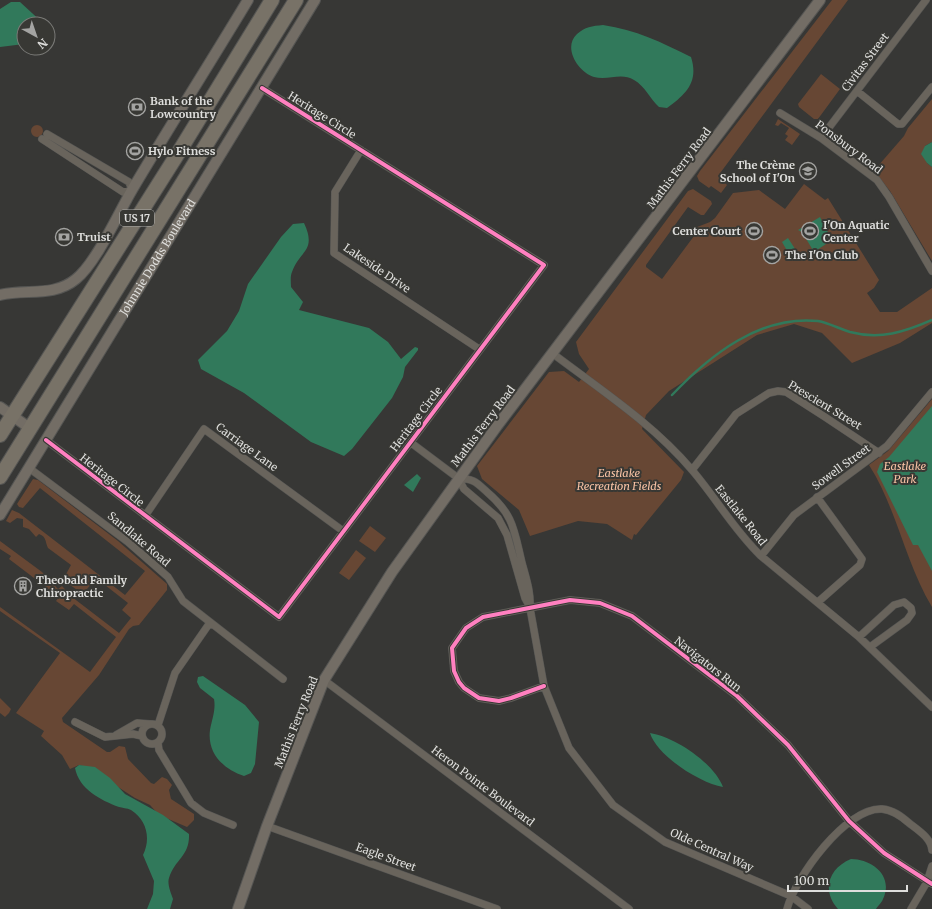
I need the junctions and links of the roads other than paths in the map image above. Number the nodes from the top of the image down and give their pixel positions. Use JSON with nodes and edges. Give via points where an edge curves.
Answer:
{"nodes":[{"id":1,"x":248,"y":0,"type":"edge"},
{"id":2,"x":272,"y":0,"type":"edge"},
{"id":3,"x":296,"y":0,"type":"edge"},
{"id":4,"x":315,"y":0,"type":"edge"},
{"id":5,"x":820,"y":0,"type":"edge"},
{"id":6,"x":926,"y":0,"type":"edge"},
{"id":7,"x":932,"y":87,"type":"edge"},
{"id":8,"x":262,"y":88,"type":"junction"},
{"id":9,"x":857,"y":91,"type":"junction"},
{"id":10,"x":780,"y":113,"type":"dead end"},
{"id":11,"x":821,"y":138,"type":"junction"},
{"id":12,"x":362,"y":150,"type":"junction"},
{"id":13,"x":104,"y":168,"type":"junction"},
{"id":14,"x":98,"y":177,"type":"junction"},
{"id":15,"x":132,"y":190,"type":"junction"},
{"id":16,"x":932,"y":271,"type":"edge"},
{"id":17,"x":0,"y":295,"type":"edge"},
{"id":18,"x":479,"y":349,"type":"junction"},
{"id":19,"x":552,"y":353,"type":"junction"},
{"id":20,"x":932,"y":392,"type":"edge"},
{"id":21,"x":0,"y":407,"type":"edge"},
{"id":22,"x":12,"y":415,"type":"junction"},
{"id":23,"x":31,"y":429,"type":"junction"},
{"id":24,"x":0,"y":435,"type":"edge"},
{"id":25,"x":46,"y":440,"type":"junction"},
{"id":26,"x":410,"y":442,"type":"junction"},
{"id":27,"x":879,"y":453,"type":"junction"},
{"id":28,"x":29,"y":468,"type":"junction"},
{"id":29,"x":692,"y":470,"type":"junction"},
{"id":30,"x":0,"y":477,"type":"edge"},
{"id":31,"x":458,"y":478,"type":"junction"},
{"id":32,"x":817,"y":497,"type":"junction"},
{"id":33,"x":0,"y":515,"type":"edge"},
{"id":34,"x":145,"y":516,"type":"junction"},
{"id":35,"x":343,"y":531,"type":"junction"},
{"id":36,"x":760,"y":556,"type":"junction"},
{"id":37,"x":818,"y":602,"type":"junction"},
{"id":38,"x":530,"y":608,"type":"junction"},
{"id":39,"x":210,"y":624,"type":"junction"},
{"id":40,"x":859,"y":637,"type":"junction"},
{"id":41,"x":870,"y":647,"type":"junction"},
{"id":42,"x":283,"y":680,"type":"dead end"},
{"id":43,"x":324,"y":680,"type":"junction"},
{"id":44,"x":544,"y":686,"type":"junction"},
{"id":45,"x":932,"y":707,"type":"edge"},
{"id":46,"x":75,"y":722,"type":"dead end"},
{"id":47,"x":150,"y":724,"type":"junction"},
{"id":48,"x":158,"y":725,"type":"junction"},
{"id":49,"x":142,"y":736,"type":"junction"},
{"id":50,"x":112,"y":737,"type":"junction"},
{"id":51,"x":158,"y":742,"type":"junction"},
{"id":52,"x":849,"y":821,"type":"junction"},
{"id":53,"x":233,"y":825,"type":"dead end"},
{"id":54,"x":267,"y":826,"type":"junction"},
{"id":55,"x":932,"y":850,"type":"edge"},
{"id":56,"x":932,"y":866,"type":"edge"},
{"id":57,"x":930,"y":883,"type":"edge"},
{"id":58,"x":791,"y":896,"type":"junction"},
{"id":59,"x":238,"y":909,"type":"edge"},
{"id":60,"x":497,"y":909,"type":"edge"},
{"id":61,"x":629,"y":909,"type":"edge"},
{"id":62,"x":787,"y":909,"type":"edge"},
{"id":63,"x":808,"y":909,"type":"edge"},
{"id":64,"x":911,"y":909,"type":"edge"}],
"edges":[{"from":1,"to":15,"type":"main road"},
{"from":2,"to":22,"type":"highway","number":"US 17"},
{"from":3,"to":23,"type":"highway","name":"Johnnie Dodds Boulevard","number":"US 17"},
{"from":4,"to":8,"type":"main road","name":"Johnnie Dodds Boulevard"},
{"from":5,"to":19,"type":"main road","name":"Mathis Ferry Road","via":[[629,255]]},
{"from":6,"to":9,"type":"street","name":"Civitas Street"},
{"from":7,"to":9,"type":"street","via":[[902,124],[898,124]]},
{"from":8,"to":12,"type":"street","name":"Heritage Circle"},
{"from":8,"to":25,"type":"main road","name":"Johnnie Dodds Boulevard"},
{"from":9,"to":11,"type":"street","name":"Civitas Street"},
{"from":10,"to":11,"type":"street","name":"Ponsbury Road"},
{"from":11,"to":16,"type":"street","name":"Ponsbury Road","via":[[881,185]]},
{"from":12,"to":18,"type":"street","name":"Lakeside Drive","via":[[335,192],[334,253]]},
{"from":12,"to":18,"type":"street","name":"Heritage Circle","via":[[544,265]]},
{"from":13,"to":14,"type":"street"},
{"from":13,"to":14,"type":"street","via":[[44,137]]},
{"from":13,"to":15,"type":"street","via":[[129,182]]},
{"from":14,"to":15,"type":"street","via":[[123,192]]},
{"from":15,"to":17,"type":"main road","via":[[90,264],[76,280],[61,288],[45,292],[10,292]]},
{"from":18,"to":26,"type":"street","name":"Heritage Circle"},
{"from":19,"to":29,"type":"street","name":"Eastlake Road","via":[[652,430]]},
{"from":19,"to":31,"type":"main road","name":"Mathis Ferry Road"},
{"from":20,"to":27,"type":"street","name":"Sowell Street"},
{"from":21,"to":22,"type":"main road"},
{"from":22,"to":23,"type":"main road"},
{"from":22,"to":24,"type":"highway","number":"US 17"},
{"from":23,"to":30,"type":"highway","name":"Johnnie Dodds Boulevard","number":"US 17"},
{"from":25,"to":28,"type":"main road","name":"Johnnie Dodds Boulevard"},
{"from":25,"to":34,"type":"street","name":"Heritage Circle"},
{"from":26,"to":31,"type":"street","name":"Heritage Circle"},
{"from":26,"to":35,"type":"street","name":"Heritage Circle"},
{"from":27,"to":29,"type":"street","name":"Prescient Street","via":[[786,392],[778,391],[769,393],[736,414]]},
{"from":27,"to":32,"type":"street","name":"Sowell Street"},
{"from":28,"to":33,"type":"main road","name":"Johnnie Dodds Boulevard"},
{"from":28,"to":39,"type":"street","name":"Sandlake Road","via":[[128,542],[168,577],[183,602]]},
{"from":29,"to":36,"type":"street","name":"Eastlake Road"},
{"from":31,"to":38,"type":"street","name":"Olde Central Way","via":[[464,489],[498,518],[507,535]]},
{"from":31,"to":38,"type":"street","name":"Olde Central Way","via":[[472,479],[504,508],[516,536],[530,596]]},
{"from":31,"to":43,"type":"main road","name":"Mathis Ferry Road","via":[[392,572]]},
{"from":32,"to":36,"type":"street","name":"Sowell Street","via":[[794,515]]},
{"from":32,"to":37,"type":"street","via":[[862,560],[860,565]]},
{"from":34,"to":35,"type":"street","name":"Heritage Circle","via":[[279,617]]},
{"from":34,"to":35,"type":"street","name":"Carriage Lane","via":[[204,429]]},
{"from":36,"to":37,"type":"street","name":"Eastlake Road"},
{"from":37,"to":40,"type":"street","name":"Eastlake Road"},
{"from":38,"to":44,"type":"street","name":"Olde Central Way"},
{"from":38,"to":44,"type":"street","via":[[483,617],[473,622],[452,648],[452,664],[464,688],[488,701],[511,698]]},
{"from":38,"to":52,"type":"street","name":"Navigators Run","via":[[570,600],[600,603],[632,616],[737,696],[788,745]]},
{"from":39,"to":42,"type":"street","name":"Sandlake Road"},
{"from":39,"to":48,"type":"street","via":[[175,673]]},
{"from":40,"to":41,"type":"street","name":"Eastlake Road"},
{"from":40,"to":41,"type":"street","via":[[894,605],[904,602],[909,605],[912,613],[908,620]]},
{"from":41,"to":45,"type":"street","name":"Eastlake Road"},
{"from":43,"to":54,"type":"main road","name":"Mathis Ferry Road"},
{"from":43,"to":61,"type":"street","name":"Heron Pointe Boulevard"},
{"from":44,"to":58,"type":"street","name":"Olde Central Way","via":[[569,748],[613,804],[665,842]]},
{"from":46,"to":50,"type":"street"},
{"from":47,"to":48,"type":"street"},
{"from":47,"to":49,"type":"street","via":[[144,728]]},
{"from":47,"to":50,"type":"street","via":[[137,723]]},
{"from":48,"to":51,"type":"street","via":[[163,736]]},
{"from":49,"to":50,"type":"street","via":[[133,734]]},
{"from":49,"to":51,"type":"street","via":[[147,743]]},
{"from":51,"to":53,"type":"street","via":[[159,750],[191,803],[204,813]]},
{"from":52,"to":55,"type":"street","via":[[864,812],[882,809],[897,813],[922,833],[932,846]]},
{"from":52,"to":57,"type":"street","name":"Navigators Run","via":[[884,853]]},
{"from":52,"to":58,"type":"street","via":[[813,860]]},
{"from":54,"to":59,"type":"main road","name":"Mathis Ferry Road"},
{"from":54,"to":60,"type":"street","name":"Eagle Street"},
{"from":56,"to":57,"type":"street"},
{"from":57,"to":64,"type":"street"},
{"from":58,"to":62,"type":"street"},
{"from":58,"to":63,"type":"street","name":"Olde Central Way"}]}
